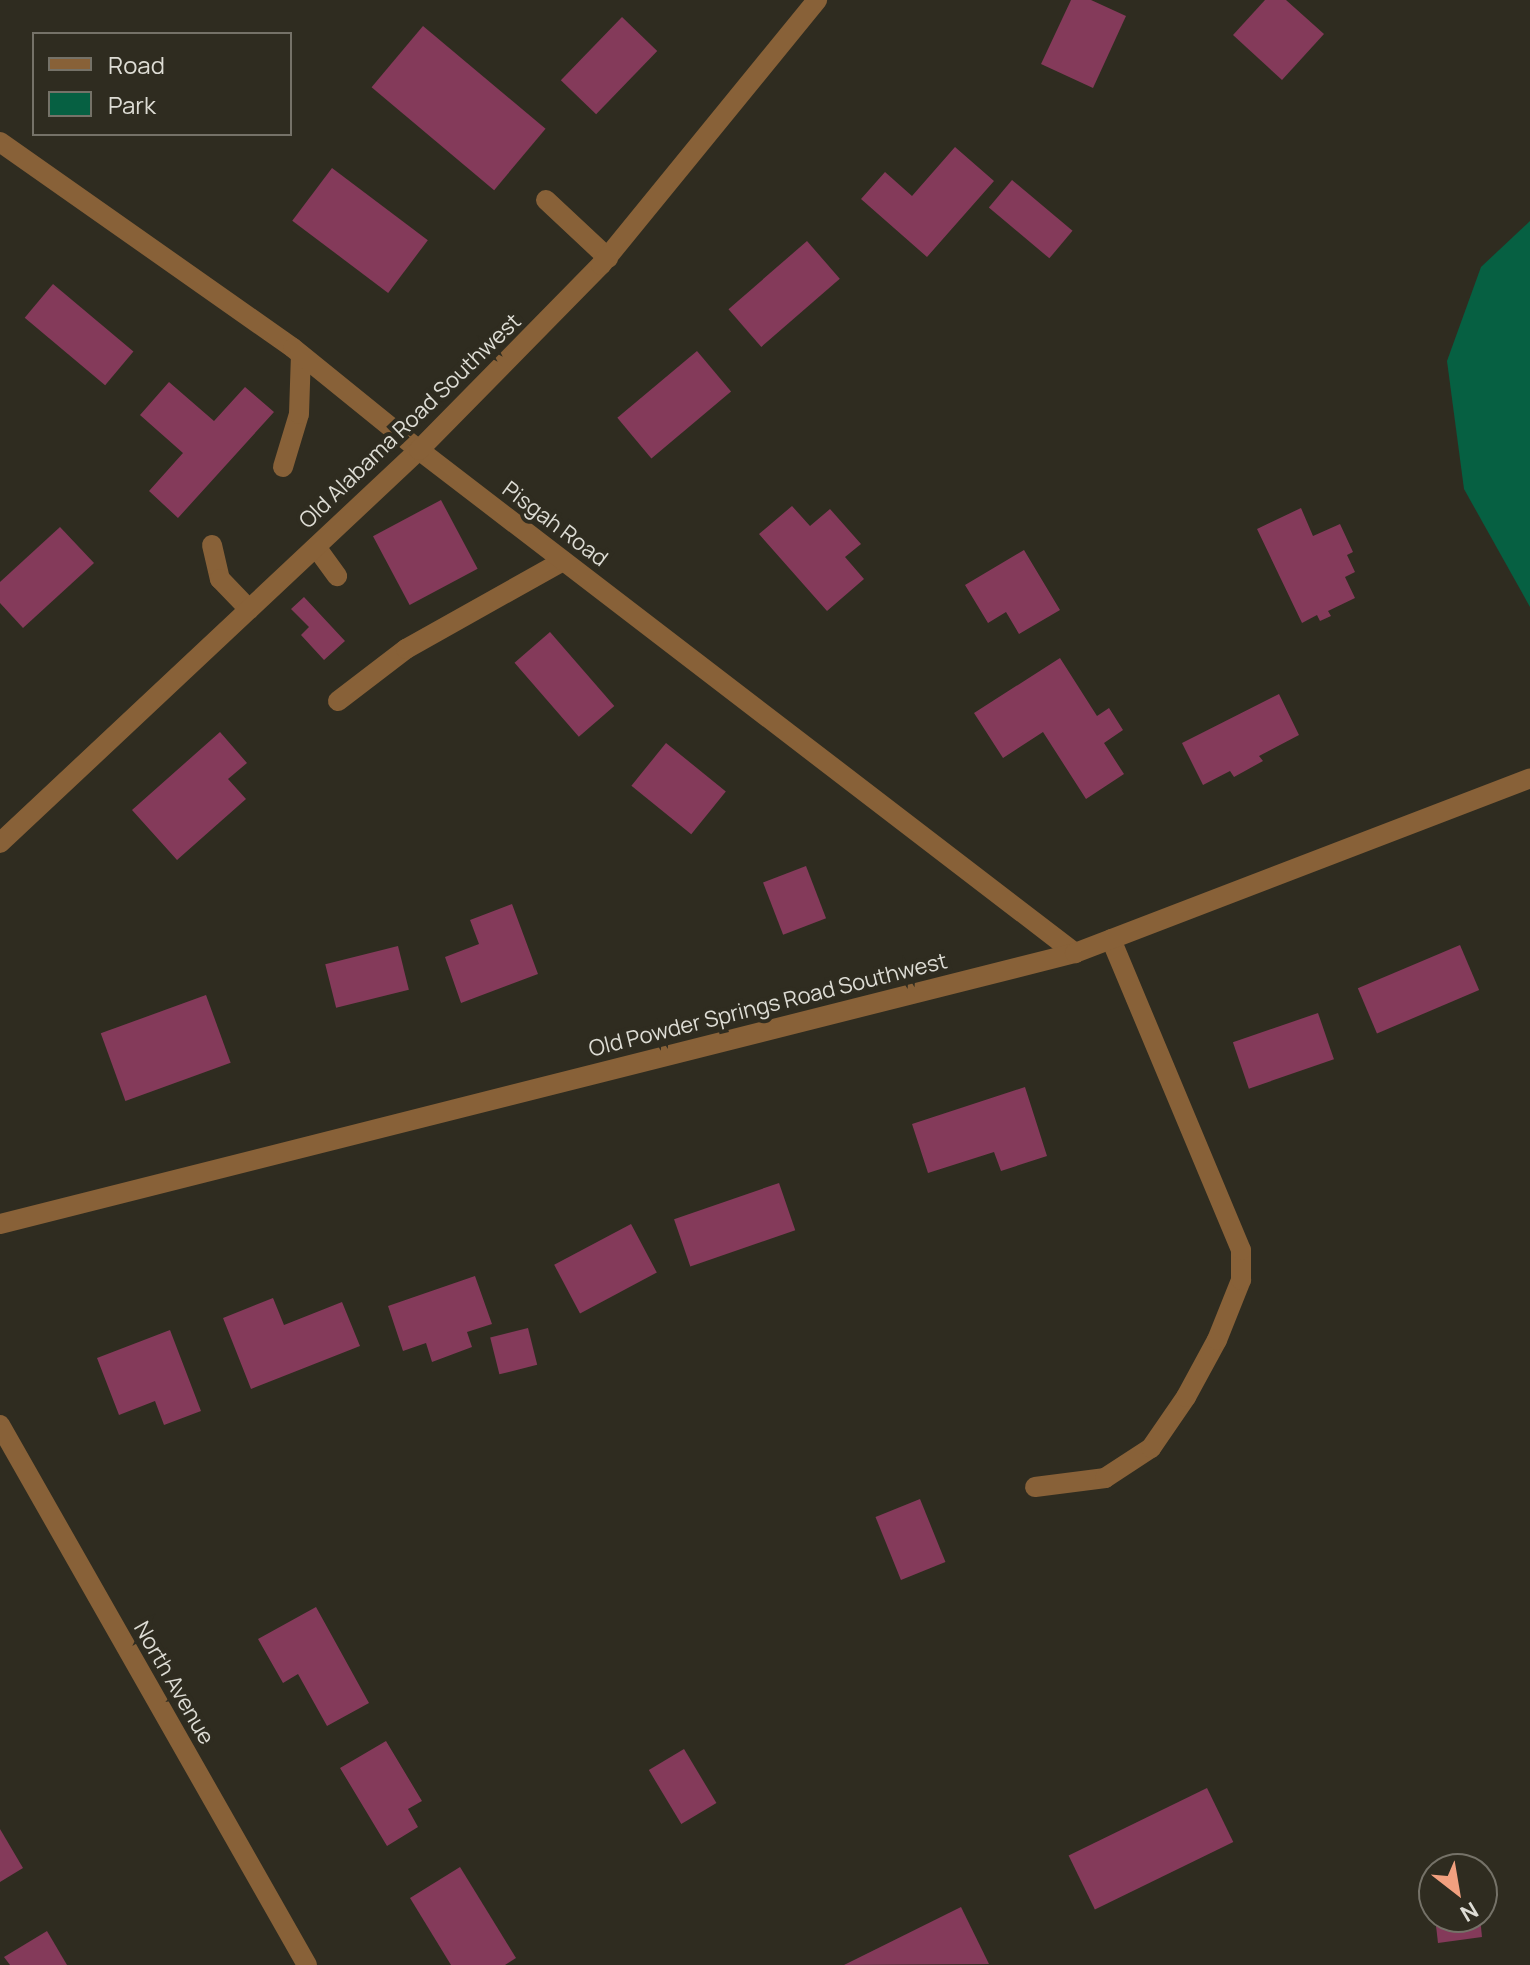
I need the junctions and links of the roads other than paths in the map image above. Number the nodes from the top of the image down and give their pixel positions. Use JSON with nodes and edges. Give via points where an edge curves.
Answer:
{"nodes":[{"id":1,"x":817,"y":0,"type":"edge"},
{"id":2,"x":0,"y":142,"type":"edge"},
{"id":3,"x":546,"y":200,"type":"dead end"},
{"id":4,"x":608,"y":258,"type":"junction"},
{"id":5,"x":301,"y":355,"type":"junction"},
{"id":6,"x":419,"y":450,"type":"junction"},
{"id":7,"x":283,"y":467,"type":"dead end"},
{"id":8,"x":212,"y":545,"type":"dead end"},
{"id":9,"x":316,"y":547,"type":"junction"},
{"id":10,"x":563,"y":561,"type":"junction"},
{"id":11,"x":337,"y":576,"type":"dead end"},
{"id":12,"x":249,"y":609,"type":"junction"},
{"id":13,"x":338,"y":701,"type":"dead end"},
{"id":14,"x":1530,"y":778,"type":"edge"},
{"id":15,"x":0,"y":843,"type":"edge"},
{"id":16,"x":1111,"y":939,"type":"junction"},
{"id":17,"x":1075,"y":953,"type":"junction"},
{"id":18,"x":0,"y":1224,"type":"edge"},
{"id":19,"x":0,"y":1425,"type":"edge"},
{"id":20,"x":1035,"y":1487,"type":"dead end"},
{"id":21,"x":307,"y":1965,"type":"edge"}],
"edges":[{"from":1,"to":4,"type":"street","name":"Old Alabama Road Southwest"},
{"from":2,"to":5,"type":"street","name":"Pisgah Road"},
{"from":3,"to":4,"type":"street"},
{"from":4,"to":6,"type":"street","name":"Old Alabama Road Southwest"},
{"from":5,"to":6,"type":"street","name":"Pisgah Road"},
{"from":5,"to":7,"type":"street","via":[[299,414]]},
{"from":6,"to":9,"type":"street","name":"Old Alabama Road Southwest"},
{"from":6,"to":10,"type":"street","name":"Pisgah Road"},
{"from":8,"to":12,"type":"street","via":[[220,579]]},
{"from":9,"to":11,"type":"street"},
{"from":9,"to":12,"type":"street","name":"Old Alabama Road Southwest"},
{"from":10,"to":13,"type":"street","via":[[406,649]]},
{"from":10,"to":17,"type":"street","name":"Pisgah Road"},
{"from":12,"to":15,"type":"street","name":"Old Alabama Road Southwest"},
{"from":14,"to":16,"type":"street","name":"Old Powder Springs Road Southwest"},
{"from":16,"to":17,"type":"street","name":"Old Powder Springs Road Southwest"},
{"from":16,"to":20,"type":"street","via":[[1241,1250],[1241,1280],[1217,1340],[1151,1448],[1105,1478]]},
{"from":17,"to":18,"type":"street","name":"Old Powder Springs Road Southwest"},
{"from":19,"to":21,"type":"street","name":"North Avenue"}]}
